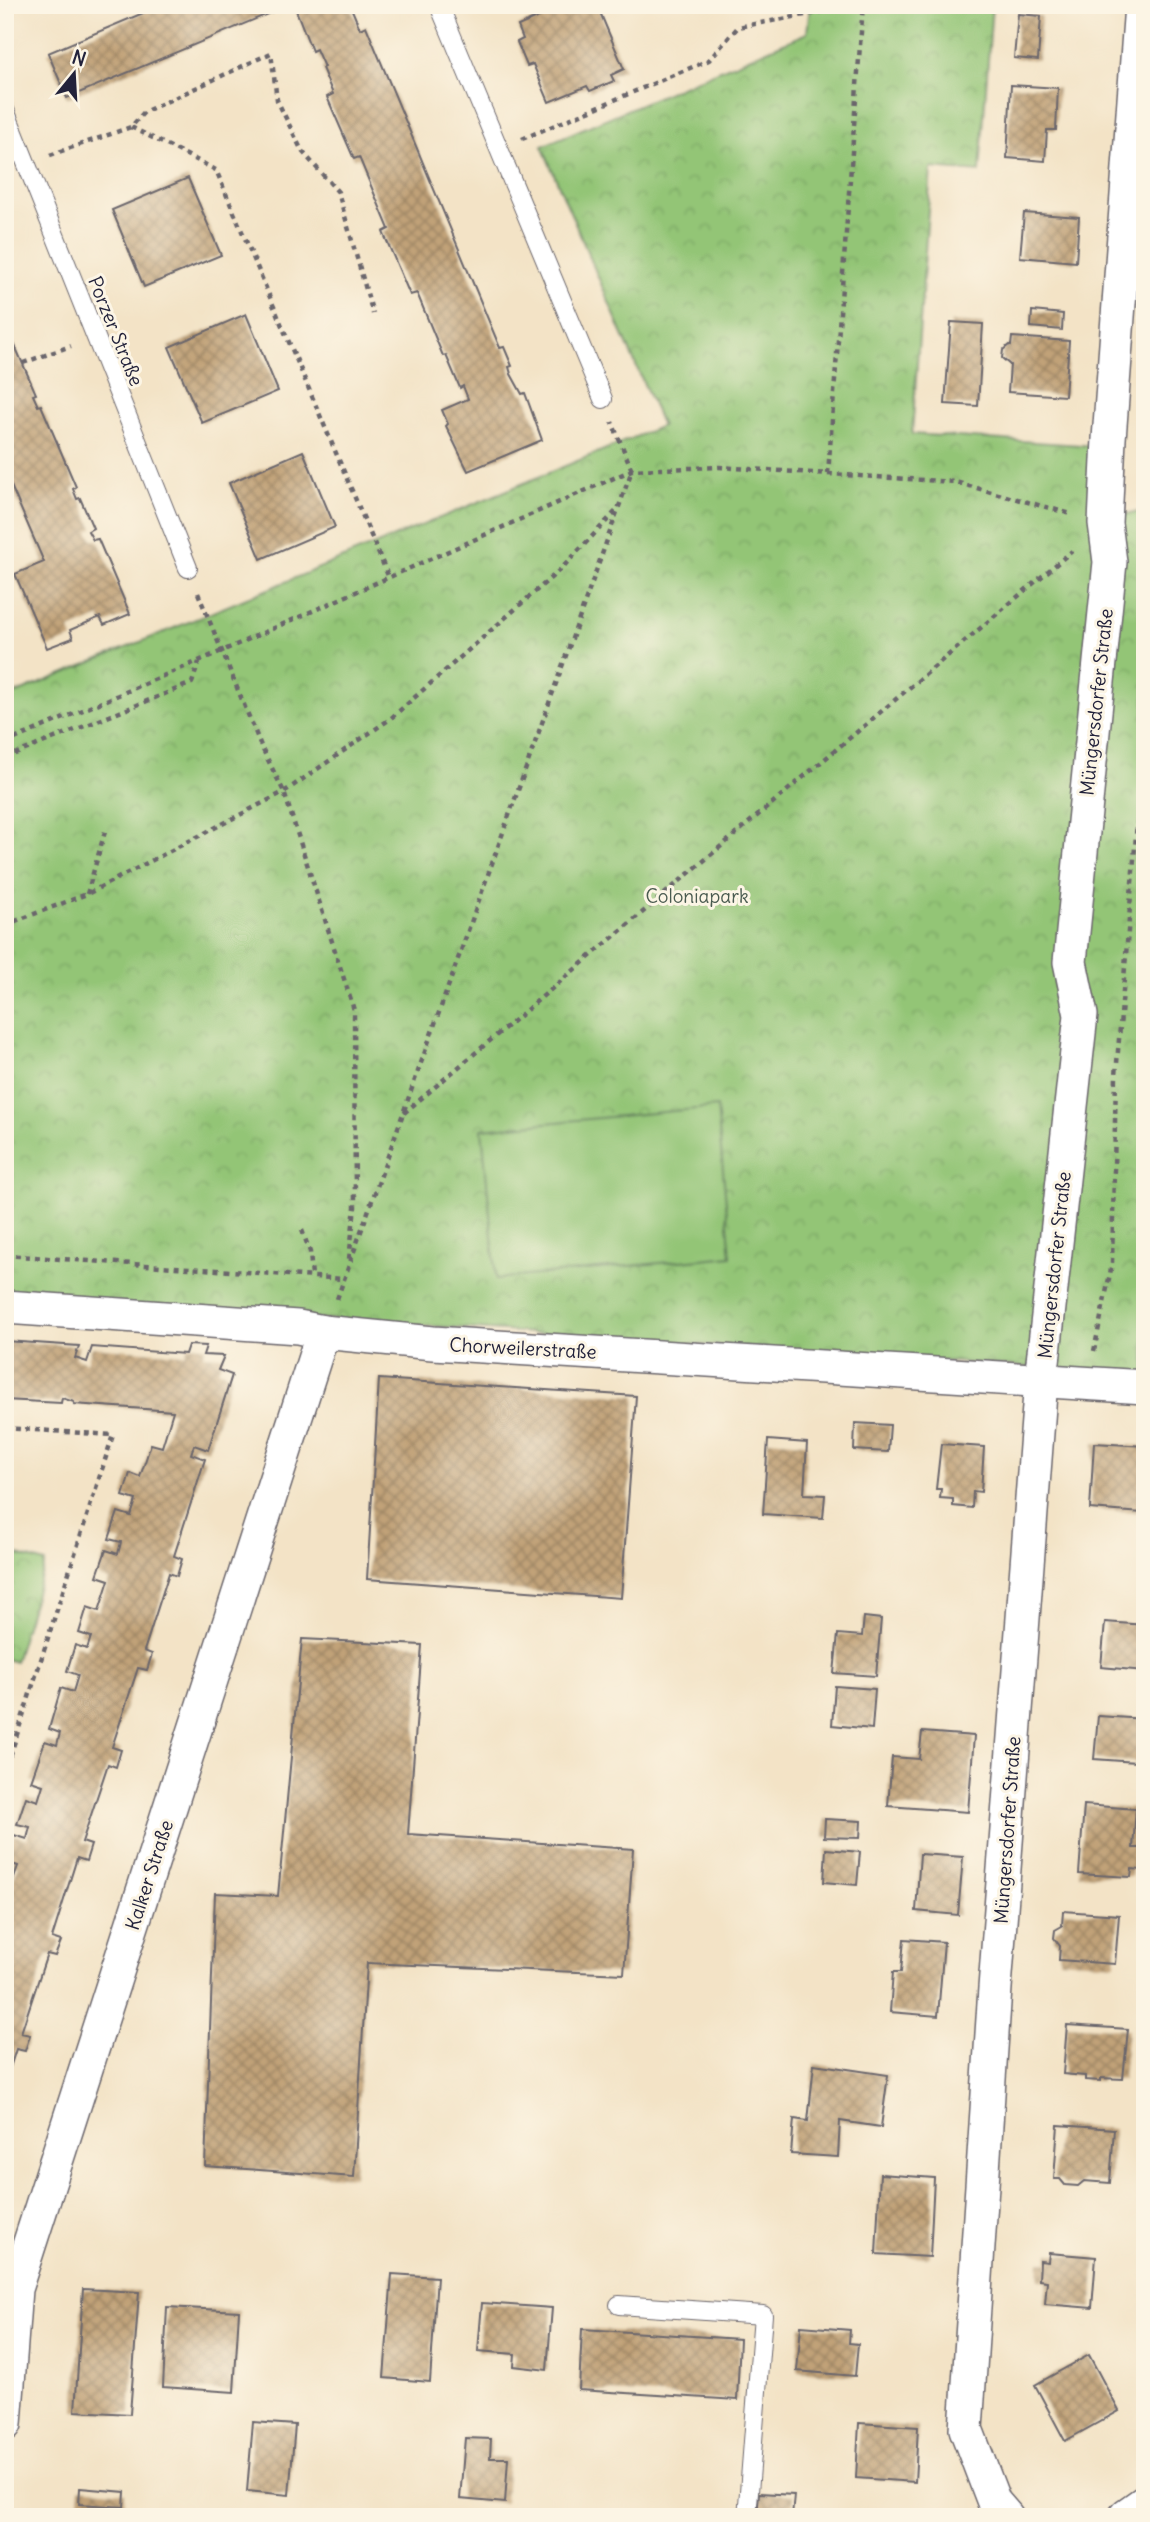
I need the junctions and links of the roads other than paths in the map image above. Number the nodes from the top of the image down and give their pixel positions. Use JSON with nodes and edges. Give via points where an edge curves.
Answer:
{"nodes":[{"id":1,"x":439,"y":5,"type":"edge"},
{"id":2,"x":1141,"y":5,"type":"edge"},
{"id":3,"x":5,"y":110,"type":"edge"},
{"id":4,"x":603,"y":399,"type":"road end"},
{"id":5,"x":188,"y":568,"type":"road end"},
{"id":6,"x":5,"y":1307,"type":"edge"},
{"id":7,"x":323,"y":1332,"type":"junction"},
{"id":8,"x":1041,"y":1380,"type":"junction"},
{"id":9,"x":1145,"y":1387,"type":"edge"},
{"id":10,"x":10,"y":2287,"type":"edge"},
{"id":11,"x":619,"y":2305,"type":"dead end"},
{"id":12,"x":5,"y":2424,"type":"edge"},
{"id":13,"x":1145,"y":2505,"type":"edge"},
{"id":14,"x":747,"y":2517,"type":"edge"},
{"id":15,"x":1007,"y":2517,"type":"edge"},
{"id":16,"x":1128,"y":2517,"type":"edge"}],
"edges":[{"from":1,"to":4,"type":"lane"},
{"from":2,"to":8,"type":"street","name":"Müngersdorfer Straße","via":[[1109,439],[1105,523],[1110,562],[1070,962],[1081,1014]]},
{"from":3,"to":5,"type":"lane","name":"Porzer Straße"},
{"from":6,"to":7,"type":"street","name":"Chorweilerstraße"},
{"from":7,"to":8,"type":"street","name":"Chorweilerstraße","via":[[433,1343]]},
{"from":7,"to":10,"type":"street","name":"Kalker Straße"},
{"from":8,"to":9,"type":"street","name":"Chorweilerstraße"},
{"from":8,"to":15,"type":"street","name":"Müngersdorfer Straße","via":[[966,2429],[994,2502]]},
{"from":10,"to":12,"type":"street","name":"Kalker Straße"},
{"from":11,"to":14,"type":"lane","via":[[762,2315]]},
{"from":13,"to":16,"type":"street"}]}
